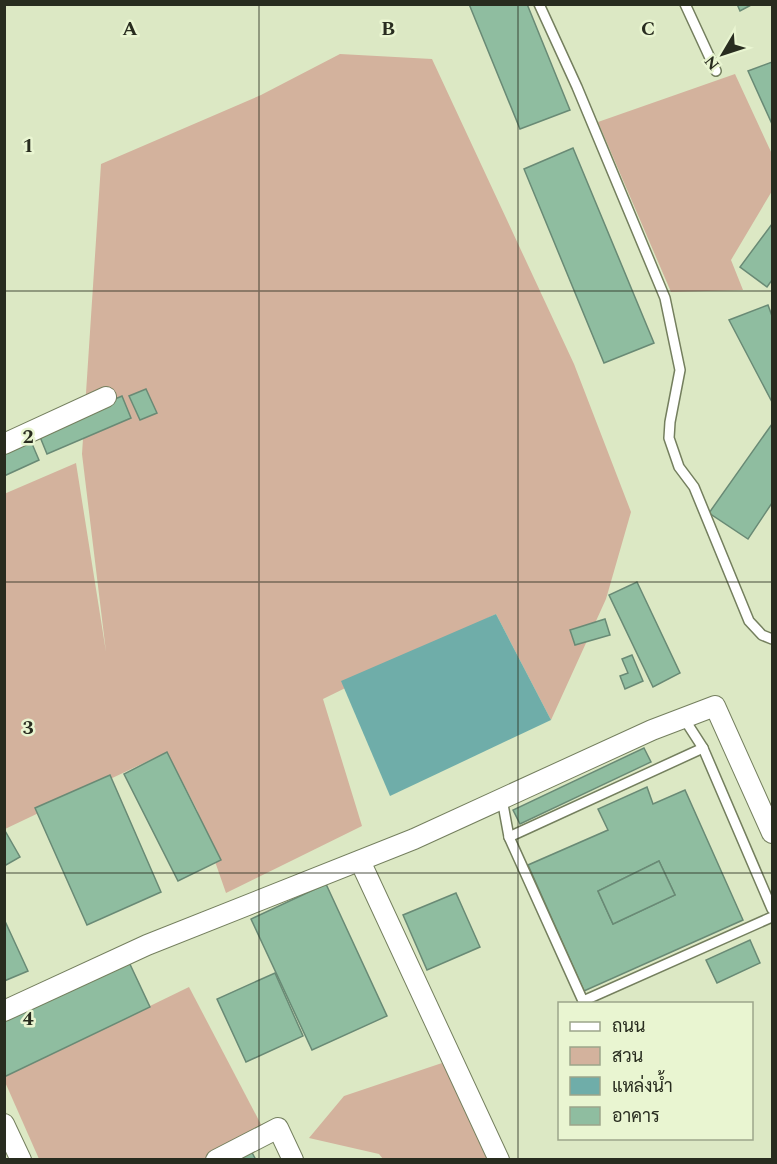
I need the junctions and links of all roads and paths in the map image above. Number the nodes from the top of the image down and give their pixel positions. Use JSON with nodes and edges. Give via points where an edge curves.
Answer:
{"nodes":[{"id":1,"x":539,"y":4,"type":"edge"},
{"id":2,"x":685,"y":4,"type":"edge"},
{"id":3,"x":716,"y":71,"type":"dead end"},
{"id":4,"x":106,"y":397,"type":"dead end"},
{"id":5,"x":4,"y":444,"type":"edge"},
{"id":6,"x":772,"y":639,"type":"edge"},
{"id":7,"x":683,"y":717,"type":"junction"},
{"id":8,"x":703,"y":748,"type":"junction"},
{"id":9,"x":502,"y":798,"type":"junction"},
{"id":10,"x":772,"y":833,"type":"edge"},
{"id":11,"x":509,"y":837,"type":"junction"},
{"id":12,"x":360,"y":861,"type":"junction"},
{"id":13,"x":772,"y":909,"type":"edge"},
{"id":14,"x":772,"y":917,"type":"edge"},
{"id":15,"x":4,"y":1011,"type":"edge"},
{"id":16,"x":4,"y":1124,"type":"edge"},
{"id":17,"x":21,"y":1160,"type":"edge"},
{"id":18,"x":216,"y":1160,"type":"edge"},
{"id":19,"x":293,"y":1160,"type":"edge"},
{"id":20,"x":499,"y":1160,"type":"edge"}],
"edges":[{"from":1,"to":6,"type":"lane","via":[[665,298],[680,370],[669,433],[676,460],[694,487],[749,621],[762,635]]},
{"from":2,"to":3,"type":"lane"},
{"from":4,"to":5,"type":"street"},
{"from":7,"to":8,"type":"lane"},
{"from":7,"to":9,"type":"street"},
{"from":7,"to":10,"type":"street","via":[[715,706]]},
{"from":8,"to":11,"type":"lane"},
{"from":8,"to":13,"type":"lane"},
{"from":9,"to":11,"type":"lane"},
{"from":9,"to":12,"type":"street"},
{"from":11,"to":14,"type":"lane","via":[[583,1001]]},
{"from":12,"to":15,"type":"street","via":[[147,945]]},
{"from":12,"to":20,"type":"street"},
{"from":16,"to":17,"type":"street"},
{"from":18,"to":19,"type":"street","via":[[278,1128]]}]}
